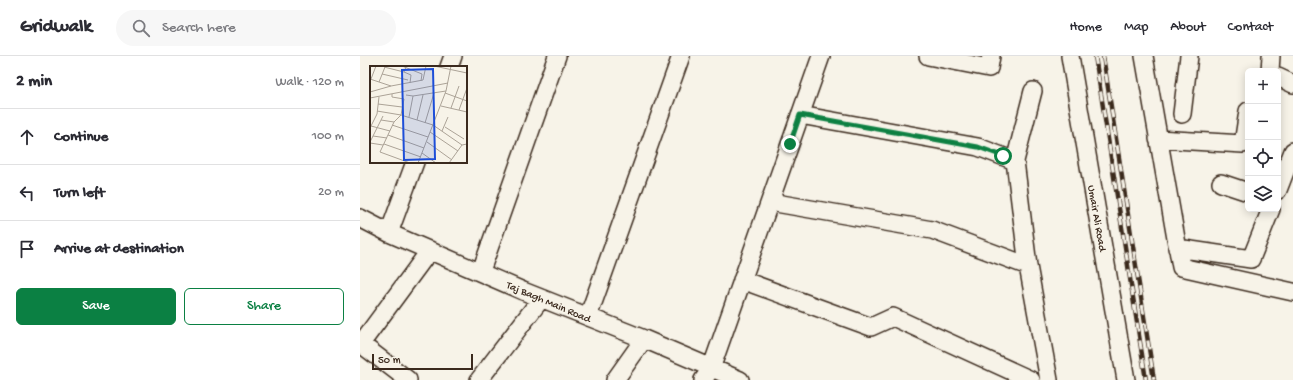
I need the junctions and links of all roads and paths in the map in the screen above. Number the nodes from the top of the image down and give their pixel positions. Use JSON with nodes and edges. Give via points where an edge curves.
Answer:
{"nodes":[{"id":1,"x":453,"y":56,"type":"edge"},
{"id":2,"x":557,"y":56,"type":"edge"},
{"id":3,"x":681,"y":56,"type":"edge"},
{"id":4,"x":821,"y":56,"type":"edge"},
{"id":5,"x":928,"y":56,"type":"edge"},
{"id":6,"x":991,"y":56,"type":"edge"},
{"id":7,"x":1070,"y":56,"type":"edge"},
{"id":8,"x":1144,"y":56,"type":"edge"},
{"id":9,"x":1189,"y":56,"type":"edge"},
{"id":10,"x":1271,"y":56,"type":"edge"},
{"id":11,"x":449,"y":66,"type":"edge"},
{"id":12,"x":1270,"y":68,"type":"edge"},
{"id":13,"x":1281,"y":78,"type":"edge"},
{"id":14,"x":1293,"y":84,"type":"edge"},
{"id":15,"x":1033,"y":91,"type":"dead end"},
{"id":16,"x":1182,"y":114,"type":"dead end"},
{"id":17,"x":800,"y":115,"type":"junction"},
{"id":18,"x":1245,"y":131,"type":"edge"},
{"id":19,"x":1158,"y":139,"type":"junction"},
{"id":20,"x":1293,"y":151,"type":"edge"},
{"id":21,"x":1015,"y":161,"type":"junction"},
{"id":22,"x":415,"y":163,"type":"edge"},
{"id":23,"x":1281,"y":182,"type":"edge"},
{"id":24,"x":1221,"y":183,"type":"dead end"},
{"id":25,"x":1245,"y":191,"type":"edge"},
{"id":26,"x":770,"y":202,"type":"junction"},
{"id":27,"x":1270,"y":212,"type":"edge"},
{"id":28,"x":362,"y":222,"type":"edge"},
{"id":29,"x":389,"y":233,"type":"junction"},
{"id":30,"x":1177,"y":248,"type":"junction"},
{"id":31,"x":430,"y":250,"type":"junction"},
{"id":32,"x":1028,"y":266,"type":"junction"},
{"id":33,"x":481,"y":271,"type":"junction"},
{"id":34,"x":742,"y":280,"type":"junction"},
{"id":35,"x":1293,"y":292,"type":"edge"},
{"id":36,"x":541,"y":299,"type":"junction"},
{"id":37,"x":588,"y":317,"type":"junction"},
{"id":38,"x":644,"y":339,"type":"junction"},
{"id":39,"x":360,"y":344,"type":"edge"},
{"id":40,"x":707,"y":374,"type":"edge"},
{"id":41,"x":408,"y":380,"type":"edge"},
{"id":42,"x":479,"y":380,"type":"edge"},
{"id":43,"x":615,"y":380,"type":"edge"},
{"id":44,"x":740,"y":380,"type":"edge"},
{"id":45,"x":1031,"y":380,"type":"edge"},
{"id":46,"x":1049,"y":380,"type":"edge"},
{"id":47,"x":1126,"y":380,"type":"edge"}],
"edges":[{"from":1,"to":11,"type":"street"},
{"from":2,"to":33,"type":"street"},
{"from":3,"to":37,"type":"street"},
{"from":4,"to":17,"type":"street"},
{"from":5,"to":6,"type":"street","via":[[989,68]]},
{"from":7,"to":47,"type":"street","name":"Umair Ali Road"},
{"from":8,"to":19,"type":"street"},
{"from":9,"to":16,"type":"street"},
{"from":10,"to":12,"type":"street"},
{"from":13,"to":14,"type":"street"},
{"from":15,"to":21,"type":"street"},
{"from":17,"to":21,"type":"street","via":[[978,147]]},
{"from":17,"to":26,"type":"street"},
{"from":18,"to":19,"type":"street","via":[[1243,144]]},
{"from":19,"to":30,"type":"street"},
{"from":20,"to":23,"type":"street"},
{"from":21,"to":32,"type":"street"},
{"from":22,"to":29,"type":"street"},
{"from":24,"to":25,"type":"street"},
{"from":26,"to":32,"type":"street","via":[[932,230]]},
{"from":26,"to":34,"type":"street"},
{"from":27,"to":30,"type":"street","via":[[1251,260]]},
{"from":28,"to":29,"type":"street","name":"Taj Bagh Main Road"},
{"from":29,"to":31,"type":"street","name":"Taj Bagh Main Road"},
{"from":30,"to":35,"type":"street","via":[[1181,267]]},
{"from":31,"to":33,"type":"street","name":"Taj Bagh Main Road"},
{"from":31,"to":39,"type":"street"},
{"from":32,"to":46,"type":"street"},
{"from":33,"to":36,"type":"street","name":"Taj Bagh Main Road"},
{"from":34,"to":40,"type":"street"},
{"from":34,"to":45,"type":"street","via":[[871,326],[892,317]]},
{"from":36,"to":37,"type":"street","name":"Taj Bagh Main Road"},
{"from":36,"to":42,"type":"street"},
{"from":37,"to":38,"type":"street","name":"Taj Bagh Main Road"},
{"from":38,"to":40,"type":"street","name":"Taj Bagh Main Road"},
{"from":38,"to":43,"type":"street"},
{"from":39,"to":41,"type":"street"},
{"from":40,"to":44,"type":"street","name":"Taj Bagh Main Road"}]}
